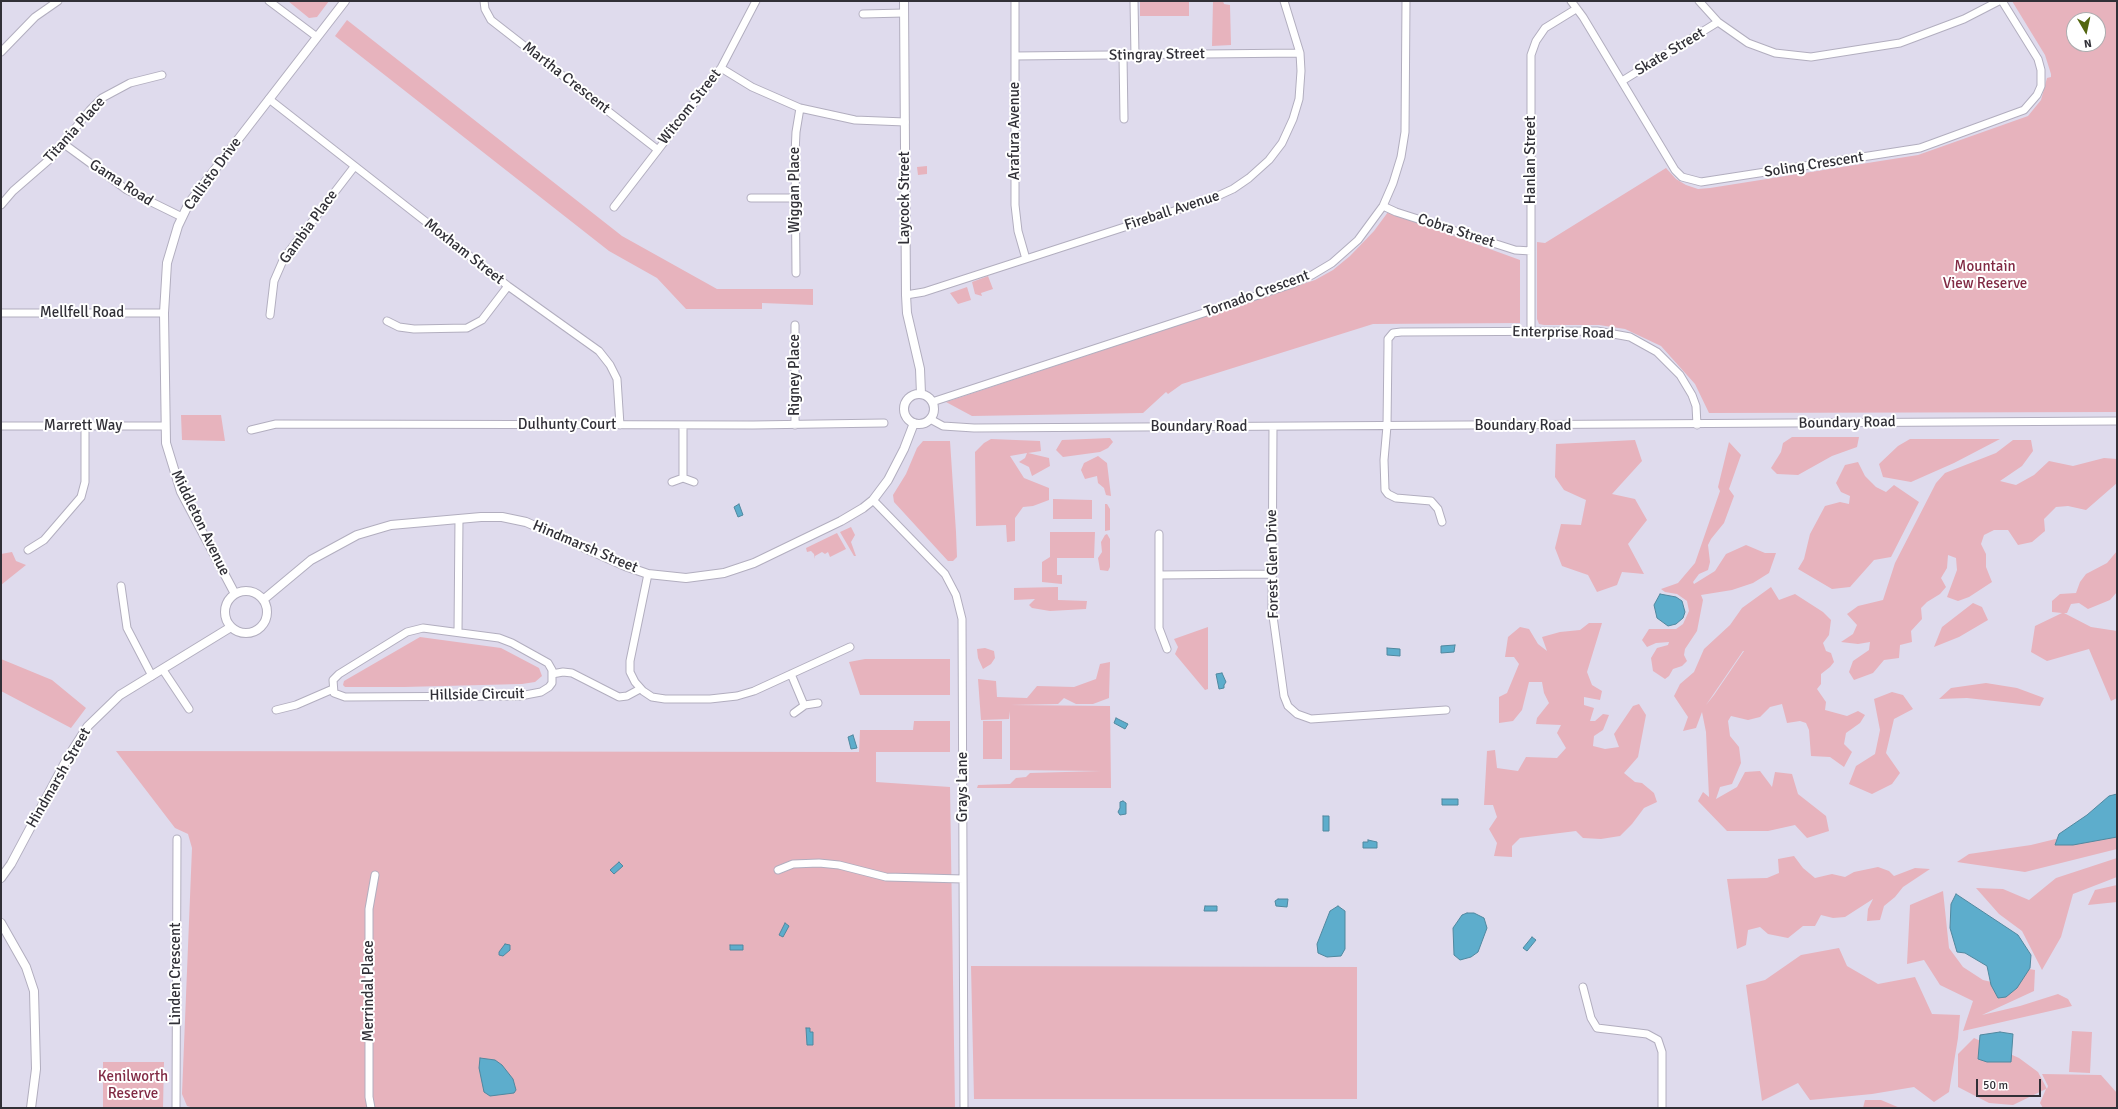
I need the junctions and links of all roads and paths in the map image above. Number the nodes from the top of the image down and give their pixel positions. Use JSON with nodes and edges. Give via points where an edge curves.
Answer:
{"nodes":[{"id":1,"x":43,"y":1,"type":"edge"},
{"id":2,"x":58,"y":1,"type":"edge"},
{"id":3,"x":269,"y":1,"type":"edge"},
{"id":4,"x":345,"y":1,"type":"edge"},
{"id":5,"x":484,"y":1,"type":"edge"},
{"id":6,"x":756,"y":1,"type":"edge"},
{"id":7,"x":904,"y":1,"type":"edge"},
{"id":8,"x":1015,"y":1,"type":"edge"},
{"id":9,"x":1134,"y":1,"type":"edge"},
{"id":10,"x":1284,"y":1,"type":"edge"},
{"id":11,"x":1406,"y":1,"type":"edge"},
{"id":12,"x":1571,"y":1,"type":"edge"},
{"id":13,"x":1699,"y":1,"type":"edge"},
{"id":14,"x":2001,"y":1,"type":"edge"},
{"id":15,"x":47,"y":8,"type":"junction"},
{"id":16,"x":1576,"y":9,"type":"junction"},
{"id":17,"x":904,"y":13,"type":"junction"},
{"id":18,"x":863,"y":14,"type":"dead end"},
{"id":19,"x":1718,"y":22,"type":"junction"},
{"id":20,"x":317,"y":37,"type":"junction"},
{"id":21,"x":1,"y":52,"type":"edge"},
{"id":22,"x":1300,"y":53,"type":"junction"},
{"id":23,"x":1015,"y":56,"type":"junction"},
{"id":24,"x":1123,"y":56,"type":"junction"},
{"id":25,"x":1135,"y":56,"type":"junction"},
{"id":26,"x":721,"y":68,"type":"junction"},
{"id":27,"x":162,"y":75,"type":"dead end"},
{"id":28,"x":1622,"y":81,"type":"junction"},
{"id":29,"x":270,"y":99,"type":"junction"},
{"id":30,"x":800,"y":108,"type":"junction"},
{"id":31,"x":1124,"y":119,"type":"dead end"},
{"id":32,"x":905,"y":122,"type":"junction"},
{"id":33,"x":64,"y":144,"type":"junction"},
{"id":34,"x":658,"y":150,"type":"junction"},
{"id":35,"x":354,"y":167,"type":"junction"},
{"id":36,"x":751,"y":198,"type":"dead end"},
{"id":37,"x":795,"y":198,"type":"junction"},
{"id":38,"x":1,"y":205,"type":"edge"},
{"id":39,"x":1383,"y":206,"type":"junction"},
{"id":40,"x":614,"y":207,"type":"dead end"},
{"id":41,"x":182,"y":218,"type":"junction"},
{"id":42,"x":1531,"y":252,"type":"junction"},
{"id":43,"x":1026,"y":259,"type":"junction"},
{"id":44,"x":796,"y":273,"type":"dead end"},
{"id":45,"x":508,"y":286,"type":"junction"},
{"id":46,"x":906,"y":295,"type":"junction"},
{"id":47,"x":1,"y":313,"type":"edge"},
{"id":48,"x":164,"y":313,"type":"junction"},
{"id":49,"x":270,"y":315,"type":"dead end"},
{"id":50,"x":387,"y":321,"type":"dead end"},
{"id":51,"x":794,"y":325,"type":"dead end"},
{"id":52,"x":1531,"y":332,"type":"junction"},
{"id":53,"x":921,"y":394,"type":"junction"},
{"id":54,"x":932,"y":402,"type":"junction"},
{"id":55,"x":930,"y":419,"type":"junction"},
{"id":56,"x":2117,"y":421,"type":"edge"},
{"id":57,"x":884,"y":423,"type":"dead end"},
{"id":58,"x":914,"y":423,"type":"junction"},
{"id":59,"x":620,"y":425,"type":"junction"},
{"id":60,"x":683,"y":425,"type":"junction"},
{"id":61,"x":795,"y":425,"type":"junction"},
{"id":62,"x":1697,"y":425,"type":"junction"},
{"id":63,"x":1,"y":426,"type":"edge"},
{"id":64,"x":85,"y":426,"type":"junction"},
{"id":65,"x":164,"y":426,"type":"junction"},
{"id":66,"x":1387,"y":426,"type":"junction"},
{"id":67,"x":1273,"y":427,"type":"junction"},
{"id":68,"x":251,"y":430,"type":"dead end"},
{"id":69,"x":683,"y":478,"type":"junction"},
{"id":70,"x":672,"y":482,"type":"dead end"},
{"id":71,"x":694,"y":482,"type":"dead end"},
{"id":72,"x":873,"y":500,"type":"junction"},
{"id":73,"x":459,"y":519,"type":"junction"},
{"id":74,"x":1442,"y":522,"type":"dead end"},
{"id":75,"x":1159,"y":534,"type":"dead end"},
{"id":76,"x":28,"y":550,"type":"dead end"},
{"id":77,"x":648,"y":574,"type":"junction"},
{"id":78,"x":1271,"y":574,"type":"junction"},
{"id":79,"x":1159,"y":575,"type":"junction"},
{"id":80,"x":121,"y":586,"type":"dead end"},
{"id":81,"x":236,"y":594,"type":"junction"},
{"id":82,"x":263,"y":600,"type":"junction"},
{"id":83,"x":231,"y":627,"type":"junction"},
{"id":84,"x":458,"y":632,"type":"junction"},
{"id":85,"x":850,"y":647,"type":"dead end"},
{"id":86,"x":1166,"y":649,"type":"dead end"},
{"id":87,"x":164,"y":670,"type":"junction"},
{"id":88,"x":552,"y":674,"type":"junction"},
{"id":89,"x":791,"y":674,"type":"junction"},
{"id":90,"x":152,"y":676,"type":"junction"},
{"id":91,"x":333,"y":689,"type":"junction"},
{"id":92,"x":640,"y":689,"type":"junction"},
{"id":93,"x":818,"y":703,"type":"dead end"},
{"id":94,"x":804,"y":705,"type":"junction"},
{"id":95,"x":189,"y":709,"type":"dead end"},
{"id":96,"x":276,"y":710,"type":"dead end"},
{"id":97,"x":1446,"y":710,"type":"dead end"},
{"id":98,"x":794,"y":712,"type":"dead end"},
{"id":99,"x":177,"y":839,"type":"dead end"},
{"id":100,"x":778,"y":870,"type":"dead end"},
{"id":101,"x":375,"y":875,"type":"dead end"},
{"id":102,"x":1,"y":878,"type":"edge"},
{"id":103,"x":963,"y":879,"type":"junction"},
{"id":104,"x":1,"y":923,"type":"edge"},
{"id":105,"x":1583,"y":988,"type":"dead end"},
{"id":106,"x":32,"y":1108,"type":"edge"},
{"id":107,"x":176,"y":1108,"type":"edge"},
{"id":108,"x":370,"y":1108,"type":"edge"},
{"id":109,"x":964,"y":1108,"type":"edge"},
{"id":110,"x":1662,"y":1108,"type":"edge"}],
"edges":[{"from":1,"to":15,"type":"street"},
{"from":2,"to":15,"type":"street"},
{"from":3,"to":20,"type":"street"},
{"from":4,"to":20,"type":"street","name":"Callisto Drive"},
{"from":5,"to":34,"type":"street","name":"Martha Crescent","via":[[491,20]]},
{"from":6,"to":26,"type":"street","name":"Witcom Street"},
{"from":7,"to":17,"type":"street","name":"Laycock Street"},
{"from":8,"to":23,"type":"street","name":"Arafura Avenue"},
{"from":9,"to":25,"type":"street"},
{"from":10,"to":22,"type":"street","name":"Fireball Avenue"},
{"from":11,"to":39,"type":"street","name":"Tornado Crescent","via":[[1405,132],[1393,184]]},
{"from":12,"to":16,"type":"street","name":"Soling Crescent"},
{"from":13,"to":19,"type":"street"},
{"from":14,"to":19,"type":"street","via":[[1964,19],[1900,43],[1817,57],[1794,56],[1766,50],[1739,38]]},
{"from":14,"to":28,"type":"street","name":"Soling Crescent","via":[[2038,59],[2042,75],[2037,95],[2029,106],[2020,112],[1920,148],[1701,182],[1691,181],[1675,170]]},
{"from":15,"to":21,"type":"street","via":[[19,31]]},
{"from":16,"to":28,"type":"street","name":"Soling Crescent"},
{"from":16,"to":42,"type":"street","name":"Hanlan Street","via":[[1545,28],[1536,41],[1532,55]]},
{"from":17,"to":18,"type":"street"},
{"from":17,"to":32,"type":"street","name":"Laycock Street"},
{"from":19,"to":28,"type":"street","name":"Skate Street"},
{"from":20,"to":29,"type":"street","name":"Callisto Drive"},
{"from":22,"to":25,"type":"street","name":"Stingray Street"},
{"from":22,"to":43,"type":"street","name":"Fireball Avenue","via":[[1300,91],[1291,122],[1277,150],[1249,178],[1212,199]]},
{"from":23,"to":24,"type":"street","name":"Stingray Street"},
{"from":23,"to":43,"type":"street","name":"Arafura Avenue","via":[[1015,206],[1018,231]]},
{"from":24,"to":25,"type":"street","name":"Stingray Street"},
{"from":24,"to":31,"type":"street"},
{"from":26,"to":30,"type":"street","via":[[752,87]]},
{"from":26,"to":34,"type":"street","name":"Witcom Street"},
{"from":27,"to":33,"type":"street","name":"Titania Place","via":[[130,83],[108,94],[90,110]]},
{"from":29,"to":35,"type":"street","name":"Moxham Street"},
{"from":29,"to":41,"type":"street","name":"Callisto Drive","via":[[198,190]]},
{"from":30,"to":32,"type":"street","via":[[855,120]]},
{"from":30,"to":37,"type":"street","name":"Wiggan Place","via":[[796,132]]},
{"from":32,"to":46,"type":"street","name":"Laycock Street"},
{"from":33,"to":38,"type":"street","name":"Titania Place"},
{"from":33,"to":41,"type":"street","name":"Gama Road","via":[[127,190]]},
{"from":34,"to":40,"type":"street","name":"Witcom Street"},
{"from":35,"to":45,"type":"street","name":"Moxham Street"},
{"from":35,"to":49,"type":"street","name":"Gambia Place","via":[[284,258],[274,281]]},
{"from":36,"to":37,"type":"street"},
{"from":37,"to":44,"type":"street","name":"Wiggan Place"},
{"from":39,"to":42,"type":"street","name":"Cobra Street","via":[[1516,250]]},
{"from":39,"to":54,"type":"street","name":"Tornado Crescent","via":[[1358,240],[1332,263],[1292,284]]},
{"from":41,"to":48,"type":"street","name":"Callisto Drive","via":[[167,263]]},
{"from":42,"to":52,"type":"street","name":"Hanlan Street"},
{"from":43,"to":46,"type":"street","name":"Fireball Avenue","via":[[924,292]]},
{"from":45,"to":50,"type":"street","via":[[482,320],[467,328],[414,329],[399,327]]},
{"from":45,"to":59,"type":"street","name":"Moxham Street","via":[[588,342],[604,357],[618,384]]},
{"from":46,"to":53,"type":"street","name":"Laycock Street","via":[[920,369]]},
{"from":47,"to":48,"type":"street","name":"Mellfell Road"},
{"from":48,"to":65,"type":"street","name":"Callisto Drive"},
{"from":51,"to":61,"type":"street","name":"Rigney Place"},
{"from":52,"to":62,"type":"street","name":"Enterprise Road","via":[[1611,332],[1644,343],[1668,361],[1685,381],[1696,406]]},
{"from":52,"to":66,"type":"street","name":"Enterprise Road","via":[[1393,333],[1388,339]]},
{"from":53,"to":54,"type":"street"},
{"from":53,"to":58,"type":"street","via":[[907,399],[904,408],[906,417]]},
{"from":54,"to":55,"type":"street","via":[[934,411]]},
{"from":55,"to":58,"type":"street","via":[[920,424]]},
{"from":55,"to":67,"type":"street","name":"Boundary Road","via":[[943,426],[962,428]]},
{"from":56,"to":62,"type":"street","name":"Boundary Road"},
{"from":57,"to":61,"type":"street","name":"Dulhunty Court"},
{"from":58,"to":72,"type":"street","name":"Hindmarsh Street","via":[[888,480]]},
{"from":59,"to":60,"type":"street","name":"Dulhunty Court"},
{"from":59,"to":68,"type":"street","name":"Dulhunty Court","via":[[276,424]]},
{"from":60,"to":61,"type":"street","name":"Dulhunty Court"},
{"from":60,"to":69,"type":"street"},
{"from":62,"to":66,"type":"street","name":"Boundary Road"},
{"from":63,"to":64,"type":"street","name":"Marrett Way"},
{"from":64,"to":65,"type":"street","name":"Marrett Way"},
{"from":64,"to":76,"type":"street","via":[[85,482],[81,497],[44,540]]},
{"from":65,"to":81,"type":"street","name":"Middleton Avenue","via":[[169,457],[181,492]]},
{"from":66,"to":67,"type":"street","name":"Boundary Road"},
{"from":66,"to":74,"type":"street","via":[[1384,460],[1386,492],[1396,498],[1431,501],[1438,509]]},
{"from":67,"to":78,"type":"street","name":"Forest Glen Drive"},
{"from":69,"to":70,"type":"street"},
{"from":69,"to":71,"type":"street"},
{"from":72,"to":77,"type":"street","name":"Hindmarsh Street","via":[[841,521],[732,571],[686,578]]},
{"from":72,"to":103,"type":"street","name":"Grays Lane","via":[[945,574],[960,606],[963,631]]},
{"from":73,"to":77,"type":"street","name":"Hindmarsh Street","via":[[494,516],[520,520]]},
{"from":73,"to":82,"type":"street","name":"Hindmarsh Street","via":[[391,525],[349,538],[311,560]]},
{"from":73,"to":84,"type":"street"},
{"from":75,"to":79,"type":"street"},
{"from":77,"to":92,"type":"street","via":[[630,661],[630,672]]},
{"from":78,"to":79,"type":"street"},
{"from":78,"to":97,"type":"street","name":"Forest Glen Drive","via":[[1272,613],[1284,696],[1288,706],[1297,714],[1315,719]]},
{"from":79,"to":86,"type":"street","via":[[1159,628]]},
{"from":80,"to":90,"type":"street","via":[[127,628]]},
{"from":81,"to":82,"type":"street","via":[[248,592]]},
{"from":81,"to":83,"type":"street","via":[[230,599],[225,614]]},
{"from":82,"to":83,"type":"street","via":[[266,620],[257,630],[244,633]]},
{"from":83,"to":87,"type":"street","name":"Hindmarsh Street"},
{"from":84,"to":88,"type":"street","via":[[499,638],[512,643],[548,663]]},
{"from":84,"to":91,"type":"street","via":[[423,628],[407,632],[339,674],[333,680]]},
{"from":85,"to":89,"type":"street"},
{"from":87,"to":90,"type":"street","name":"Hindmarsh Street"},
{"from":87,"to":95,"type":"street"},
{"from":88,"to":91,"type":"street","name":"Hillside Circuit","via":[[552,683],[546,689],[520,696],[345,697],[337,695]]},
{"from":88,"to":92,"type":"street","via":[[572,673],[619,697],[628,696]]},
{"from":89,"to":92,"type":"street","via":[[750,692],[720,699],[659,698]]},
{"from":89,"to":94,"type":"street"},
{"from":90,"to":102,"type":"street","name":"Hindmarsh Street","via":[[112,701],[88,726]]},
{"from":91,"to":96,"type":"street","via":[[296,705]]},
{"from":93,"to":94,"type":"street"},
{"from":94,"to":98,"type":"street"},
{"from":99,"to":107,"type":"street","name":"Linden Crescent"},
{"from":100,"to":103,"type":"street","via":[[793,864],[819,863],[839,865],[886,877]]},
{"from":101,"to":108,"type":"street","name":"Merrindal Place","via":[[369,909]]},
{"from":103,"to":109,"type":"street","name":"Grays Lane"},
{"from":104,"to":106,"type":"street","via":[[25,964],[34,991],[36,1070]]},
{"from":105,"to":110,"type":"street","via":[[1591,1018],[1597,1028],[1647,1034],[1658,1040],[1662,1052]]}]}
